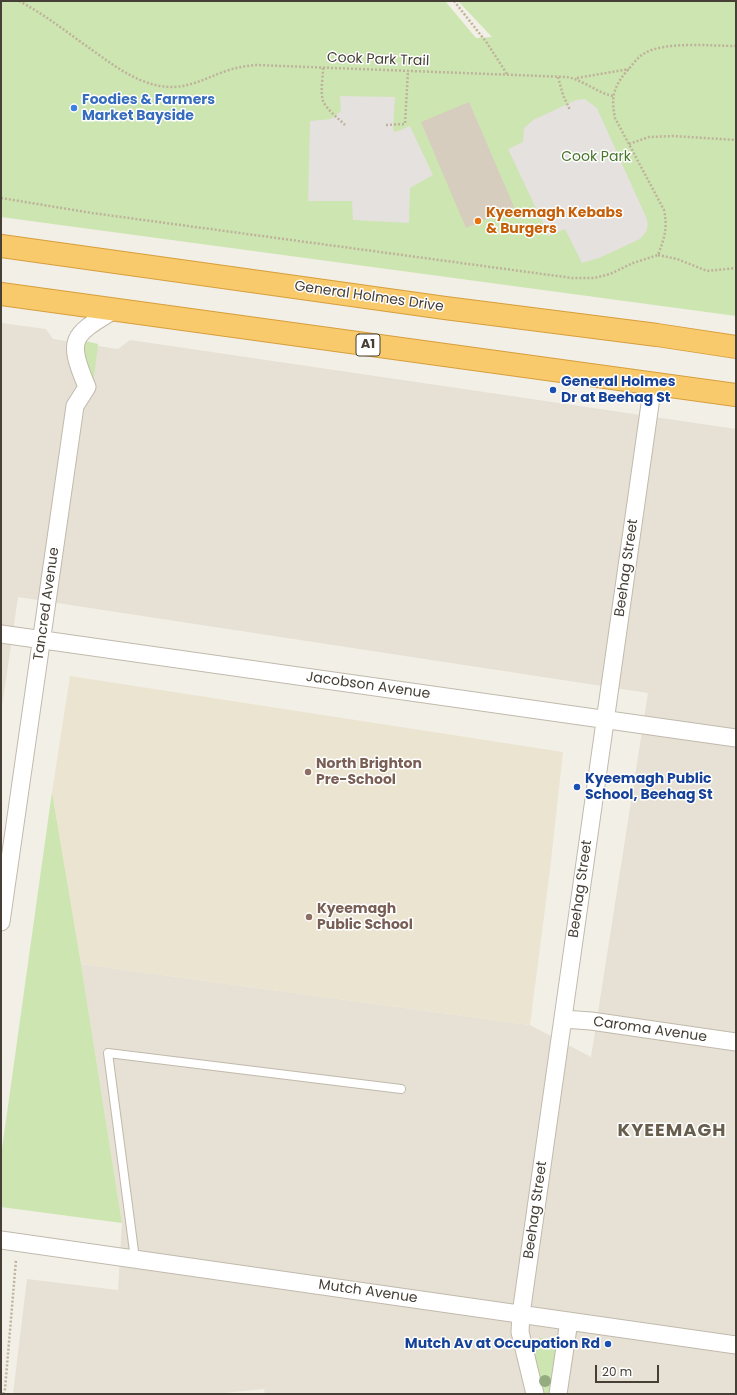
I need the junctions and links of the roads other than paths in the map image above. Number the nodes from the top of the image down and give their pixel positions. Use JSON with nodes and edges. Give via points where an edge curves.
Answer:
{"nodes":[{"id":1,"x":1,"y":246,"type":"edge"},
{"id":2,"x":1,"y":294,"type":"edge"},
{"id":3,"x":114,"y":310,"type":"junction"},
{"id":4,"x":736,"y":347,"type":"edge"},
{"id":5,"x":653,"y":383,"type":"junction"},
{"id":6,"x":736,"y":395,"type":"edge"},
{"id":7,"x":1,"y":634,"type":"edge"},
{"id":8,"x":42,"y":640,"type":"junction"},
{"id":9,"x":605,"y":719,"type":"junction"},
{"id":10,"x":736,"y":738,"type":"edge"},
{"id":11,"x":1,"y":922,"type":"edge"},
{"id":12,"x":563,"y":1019,"type":"junction"},
{"id":13,"x":736,"y":1042,"type":"edge"},
{"id":14,"x":401,"y":1089,"type":"dead end"},
{"id":15,"x":1,"y":1240,"type":"edge"},
{"id":16,"x":136,"y":1259,"type":"junction"},
{"id":17,"x":521,"y":1314,"type":"junction"},
{"id":18,"x":569,"y":1321,"type":"junction"},
{"id":19,"x":736,"y":1345,"type":"edge"},
{"id":20,"x":535,"y":1394,"type":"edge"},
{"id":21,"x":558,"y":1394,"type":"edge"}],
"edges":[{"from":1,"to":4,"type":"highway","name":"General Holmes Drive"},
{"from":2,"to":3,"type":"highway","number":"A1"},
{"from":3,"to":5,"type":"highway","number":"A1"},
{"from":3,"to":8,"type":"street","name":"Tancred Avenue","via":[[88,326],[76,340],[76,356],[87,387],[75,406]]},
{"from":5,"to":6,"type":"highway","number":"A1"},
{"from":5,"to":9,"type":"street","name":"Beehag Street"},
{"from":7,"to":8,"type":"street","name":"Jacobson Avenue"},
{"from":8,"to":9,"type":"street","name":"Jacobson Avenue"},
{"from":8,"to":11,"type":"street","name":"Tancred Avenue"},
{"from":9,"to":10,"type":"street","name":"Jacobson Avenue"},
{"from":9,"to":12,"type":"street","name":"Beehag Street"},
{"from":12,"to":13,"type":"street","name":"Caroma Avenue"},
{"from":12,"to":17,"type":"street","name":"Beehag Street"},
{"from":14,"to":16,"type":"lane","via":[[108,1053]]},
{"from":15,"to":16,"type":"street","name":"Mutch Avenue"},
{"from":16,"to":17,"type":"street","name":"Mutch Avenue"},
{"from":17,"to":18,"type":"street","name":"Mutch Avenue"},
{"from":17,"to":20,"type":"street","name":"Beehag Street","via":[[520,1332]]},
{"from":18,"to":19,"type":"street","name":"Mutch Avenue"},
{"from":18,"to":21,"type":"street"}]}
